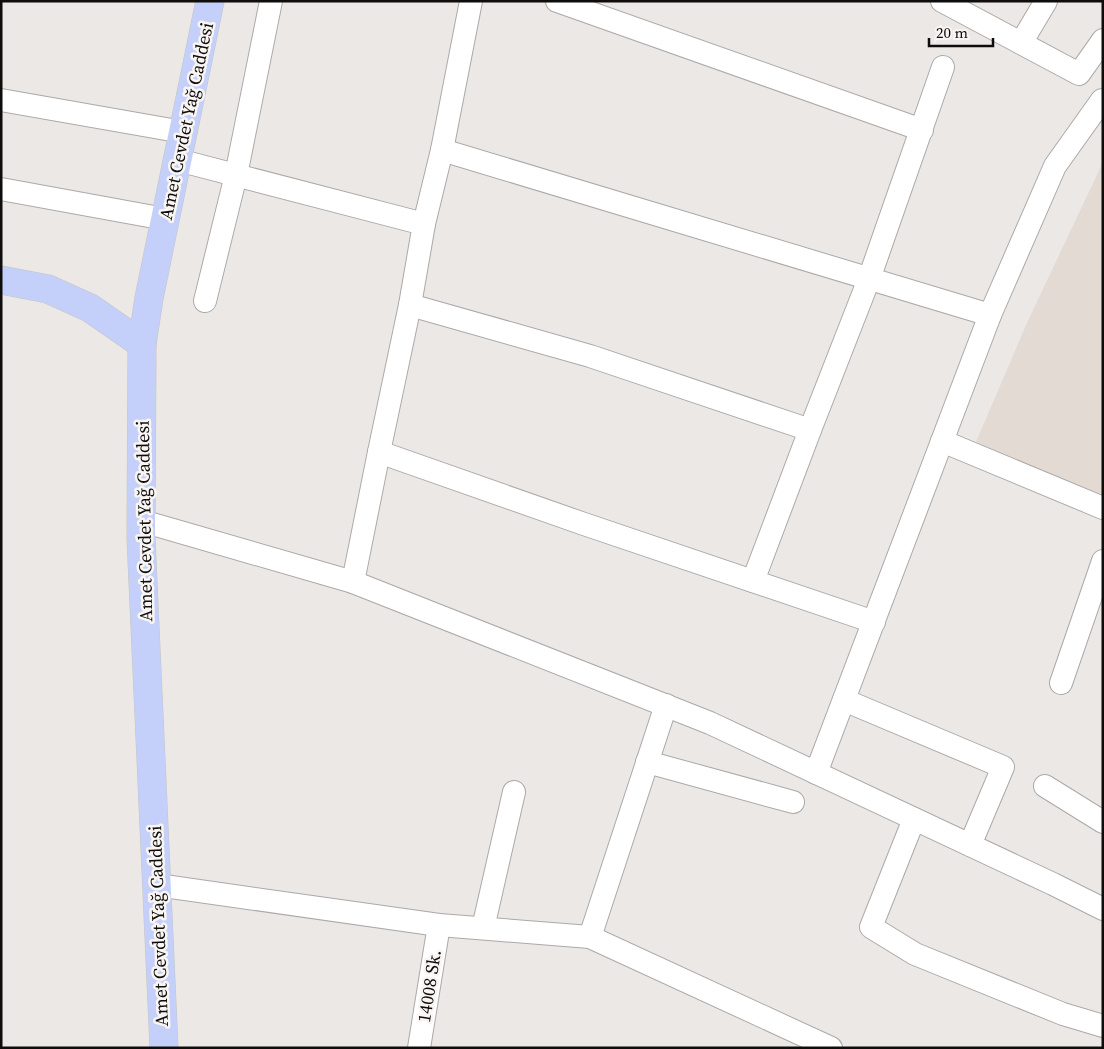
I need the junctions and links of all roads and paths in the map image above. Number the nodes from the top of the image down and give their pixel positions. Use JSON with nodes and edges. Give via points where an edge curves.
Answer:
{"nodes":[{"id":1,"x":210,"y":1,"type":"edge"},
{"id":2,"x":271,"y":1,"type":"edge"},
{"id":3,"x":472,"y":1,"type":"edge"},
{"id":4,"x":557,"y":1,"type":"edge"},
{"id":5,"x":942,"y":1,"type":"edge"},
{"id":6,"x":1046,"y":1,"type":"edge"},
{"id":7,"x":1103,"y":40,"type":"edge"},
{"id":8,"x":1021,"y":43,"type":"junction"},
{"id":9,"x":944,"y":67,"type":"dead end"},
{"id":10,"x":1,"y":100,"type":"edge"},
{"id":11,"x":1102,"y":100,"type":"edge"},
{"id":12,"x":922,"y":130,"type":"junction"},
{"id":13,"x":183,"y":132,"type":"junction"},
{"id":14,"x":442,"y":150,"type":"junction"},
{"id":15,"x":178,"y":160,"type":"junction"},
{"id":16,"x":236,"y":175,"type":"junction"},
{"id":17,"x":1,"y":189,"type":"edge"},
{"id":18,"x":165,"y":219,"type":"junction"},
{"id":19,"x":424,"y":224,"type":"junction"},
{"id":20,"x":869,"y":279,"type":"junction"},
{"id":21,"x":1,"y":280,"type":"edge"},
{"id":22,"x":204,"y":302,"type":"dead end"},
{"id":23,"x":410,"y":305,"type":"junction"},
{"id":24,"x":990,"y":315,"type":"junction"},
{"id":25,"x":142,"y":344,"type":"junction"},
{"id":26,"x":810,"y":430,"type":"junction"},
{"id":27,"x":942,"y":441,"type":"junction"},
{"id":28,"x":378,"y":452,"type":"junction"},
{"id":29,"x":1103,"y":508,"type":"edge"},
{"id":30,"x":142,"y":521,"type":"junction"},
{"id":31,"x":1103,"y":562,"type":"edge"},
{"id":32,"x":753,"y":581,"type":"junction"},
{"id":33,"x":353,"y":582,"type":"junction"},
{"id":34,"x":874,"y":622,"type":"junction"},
{"id":35,"x":1061,"y":683,"type":"dead end"},
{"id":36,"x":844,"y":700,"type":"junction"},
{"id":37,"x":666,"y":706,"type":"junction"},
{"id":38,"x":647,"y":762,"type":"junction"},
{"id":39,"x":816,"y":772,"type":"junction"},
{"id":40,"x":1044,"y":786,"type":"dead end"},
{"id":41,"x":514,"y":792,"type":"dead end"},
{"id":42,"x":793,"y":802,"type":"dead end"},
{"id":43,"x":914,"y":819,"type":"junction"},
{"id":44,"x":1103,"y":822,"type":"edge"},
{"id":45,"x":970,"y":845,"type":"junction"},
{"id":46,"x":156,"y":885,"type":"junction"},
{"id":47,"x":1103,"y":910,"type":"edge"},
{"id":48,"x":439,"y":924,"type":"junction"},
{"id":49,"x":483,"y":928,"type":"junction"},
{"id":50,"x":590,"y":937,"type":"junction"},
{"id":51,"x":1103,"y":1026,"type":"edge"},
{"id":52,"x":164,"y":1048,"type":"edge"},
{"id":53,"x":419,"y":1048,"type":"edge"},
{"id":54,"x":831,"y":1048,"type":"edge"}],
"edges":[{"from":1,"to":13,"type":"main road","name":"Amet Cevdet Yağ Caddesi"},
{"from":2,"to":16,"type":"street"},
{"from":3,"to":14,"type":"street"},
{"from":4,"to":12,"type":"street"},
{"from":5,"to":8,"type":"street"},
{"from":6,"to":8,"type":"street"},
{"from":7,"to":8,"type":"street","via":[[1079,74]]},
{"from":9,"to":12,"type":"street"},
{"from":10,"to":13,"type":"street"},
{"from":11,"to":24,"type":"street","via":[[1055,166]]},
{"from":12,"to":20,"type":"street"},
{"from":13,"to":15,"type":"main road","name":"Amet Cevdet Yağ Caddesi"},
{"from":14,"to":19,"type":"street"},
{"from":14,"to":20,"type":"street"},
{"from":15,"to":16,"type":"street"},
{"from":15,"to":18,"type":"main road","name":"Amet Cevdet Yağ Caddesi"},
{"from":16,"to":19,"type":"street"},
{"from":16,"to":22,"type":"street"},
{"from":17,"to":18,"type":"street"},
{"from":18,"to":25,"type":"main road","name":"Amet Cevdet Yağ Caddesi"},
{"from":19,"to":23,"type":"street"},
{"from":20,"to":24,"type":"street"},
{"from":20,"to":26,"type":"street"},
{"from":21,"to":25,"type":"main road","via":[[48,289],[90,308]]},
{"from":23,"to":26,"type":"street","via":[[590,356]]},
{"from":23,"to":28,"type":"street"},
{"from":24,"to":27,"type":"street"},
{"from":25,"to":30,"type":"main road","name":"Amet Cevdet Yağ Caddesi"},
{"from":26,"to":32,"type":"street"},
{"from":27,"to":29,"type":"street"},
{"from":27,"to":34,"type":"street"},
{"from":28,"to":32,"type":"street"},
{"from":28,"to":33,"type":"street"},
{"from":30,"to":33,"type":"street"},
{"from":30,"to":46,"type":"main road","name":"Amet Cevdet Yağ Caddesi"},
{"from":31,"to":35,"type":"street"},
{"from":32,"to":34,"type":"street"},
{"from":33,"to":37,"type":"street"},
{"from":34,"to":36,"type":"street"},
{"from":36,"to":39,"type":"street"},
{"from":36,"to":45,"type":"street","via":[[1003,767]]},
{"from":37,"to":38,"type":"street"},
{"from":37,"to":39,"type":"street"},
{"from":38,"to":42,"type":"street"},
{"from":38,"to":50,"type":"street"},
{"from":39,"to":43,"type":"street"},
{"from":40,"to":44,"type":"street"},
{"from":41,"to":49,"type":"street"},
{"from":43,"to":45,"type":"street"},
{"from":43,"to":51,"type":"street","via":[[871,927],[914,954],[1063,1014]]},
{"from":45,"to":47,"type":"street"},
{"from":46,"to":48,"type":"street"},
{"from":46,"to":52,"type":"main road","name":"Amet Cevdet Yağ Caddesi"},
{"from":48,"to":49,"type":"street"},
{"from":48,"to":53,"type":"street","name":"14008 Sk."},
{"from":49,"to":50,"type":"street"},
{"from":50,"to":54,"type":"street"}]}
